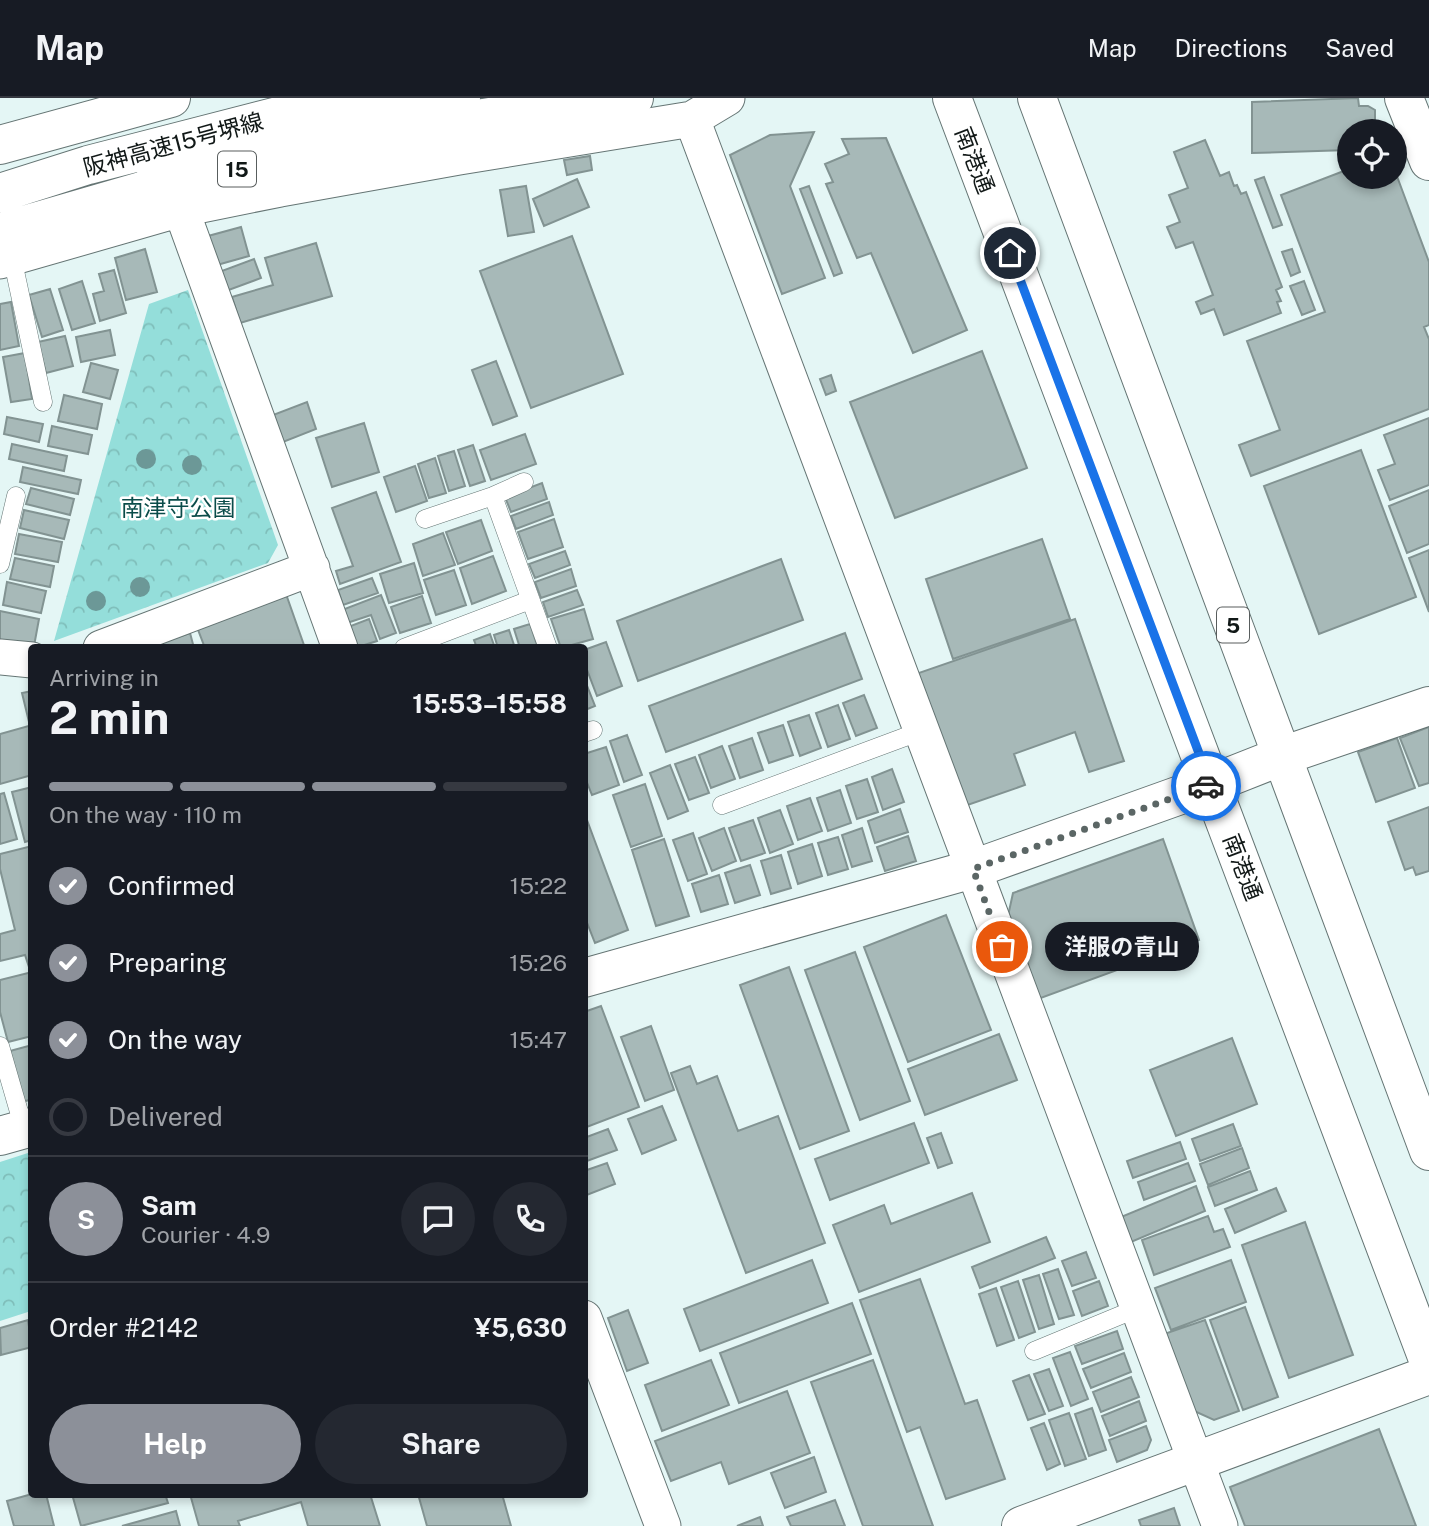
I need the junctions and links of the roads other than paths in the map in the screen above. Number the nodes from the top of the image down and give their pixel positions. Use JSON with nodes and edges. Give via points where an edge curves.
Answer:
{"nodes":[{"id":1,"x":115,"y":98,"type":"edge"},
{"id":2,"x":171,"y":98,"type":"edge"},
{"id":3,"x":348,"y":98,"type":"edge"},
{"id":4,"x":461,"y":98,"type":"edge"},
{"id":5,"x":635,"y":98,"type":"edge"},
{"id":6,"x":727,"y":98,"type":"edge"},
{"id":7,"x":952,"y":98,"type":"edge"},
{"id":8,"x":1037,"y":98,"type":"edge"},
{"id":9,"x":1404,"y":98,"type":"edge"},
{"id":10,"x":692,"y":119,"type":"junction"},
{"id":11,"x":0,"y":127,"type":"edge"},
{"id":12,"x":0,"y":145,"type":"edge"},
{"id":13,"x":1429,"y":161,"type":"edge"},
{"id":14,"x":0,"y":193,"type":"edge"},
{"id":15,"x":181,"y":209,"type":"junction"},
{"id":16,"x":0,"y":215,"type":"edge"},
{"id":17,"x":4,"y":250,"type":"edge"},
{"id":18,"x":43,"y":402,"type":"dead end"},
{"id":19,"x":524,"y":482,"type":"dead end"},
{"id":20,"x":16,"y":496,"type":"dead end"},
{"id":21,"x":493,"y":496,"type":"junction"},
{"id":22,"x":425,"y":519,"type":"dead end"},
{"id":23,"x":0,"y":564,"type":"edge"},
{"id":24,"x":312,"y":568,"type":"junction"},
{"id":25,"x":530,"y":600,"type":"junction"},
{"id":26,"x":112,"y":644,"type":"edge"},
{"id":27,"x":339,"y":644,"type":"edge"},
{"id":28,"x":414,"y":644,"type":"edge"},
{"id":29,"x":546,"y":644,"type":"edge"},
{"id":30,"x":0,"y":657,"type":"edge"},
{"id":31,"x":28,"y":660,"type":"edge"},
{"id":32,"x":1429,"y":706,"type":"edge"},
{"id":33,"x":921,"y":731,"type":"junction"},
{"id":34,"x":1282,"y":756,"type":"junction"},
{"id":35,"x":1211,"y":785,"type":"junction"},
{"id":36,"x":722,"y":805,"type":"dead end"},
{"id":37,"x":973,"y":869,"type":"junction"},
{"id":38,"x":588,"y":977,"type":"edge"},
{"id":39,"x":0,"y":1046,"type":"edge"},
{"id":40,"x":19,"y":1131,"type":"edge"},
{"id":41,"x":1429,"y":1151,"type":"edge"},
{"id":42,"x":1138,"y":1308,"type":"junction"},
{"id":43,"x":588,"y":1329,"type":"edge"},
{"id":44,"x":1034,"y":1351,"type":"dead end"},
{"id":45,"x":1429,"y":1362,"type":"edge"},
{"id":46,"x":1429,"y":1375,"type":"edge"},
{"id":47,"x":1196,"y":1461,"type":"junction"},
{"id":48,"x":663,"y":1526,"type":"edge"},
{"id":49,"x":1021,"y":1526,"type":"edge"},
{"id":50,"x":1220,"y":1526,"type":"edge"}],
"edges":[{"from":1,"to":11,"type":"main road"},
{"from":2,"to":12,"type":"main road","name":"阪神高速15号堺線"},
{"from":3,"to":14,"type":"main road","name":"阪神高速15号堺線","number":"15","via":[[88,165]]},
{"from":4,"to":16,"type":"main road","via":[[265,139]]},
{"from":5,"to":17,"type":"main road","number":"15","via":[[477,119],[145,190]]},
{"from":6,"to":10,"type":"street"},
{"from":7,"to":35,"type":"main road","name":"南港通"},
{"from":8,"to":34,"type":"main road","number":"5"},
{"from":9,"to":13,"type":"main road"},
{"from":10,"to":15,"type":"street"},
{"from":10,"to":33,"type":"street"},
{"from":15,"to":17,"type":"street"},
{"from":15,"to":24,"type":"street"},
{"from":17,"to":18,"type":"lane"},
{"from":19,"to":21,"type":"lane"},
{"from":20,"to":23,"type":"lane"},
{"from":21,"to":22,"type":"lane"},
{"from":21,"to":25,"type":"lane"},
{"from":24,"to":26,"type":"street"},
{"from":24,"to":27,"type":"street"},
{"from":25,"to":28,"type":"lane"},
{"from":25,"to":29,"type":"lane"},
{"from":30,"to":31,"type":"street"},
{"from":32,"to":34,"type":"main road"},
{"from":33,"to":36,"type":"lane"},
{"from":33,"to":37,"type":"street"},
{"from":34,"to":35,"type":"main road"},
{"from":34,"to":41,"type":"main road","number":"5"},
{"from":35,"to":37,"type":"main road"},
{"from":35,"to":45,"type":"main road","name":"南港通"},
{"from":37,"to":38,"type":"main road"},
{"from":37,"to":42,"type":"street"},
{"from":39,"to":40,"type":"lane"},
{"from":42,"to":44,"type":"lane"},
{"from":42,"to":47,"type":"street"},
{"from":43,"to":48,"type":"street"},
{"from":46,"to":47,"type":"main road"},
{"from":47,"to":49,"type":"main road"},
{"from":47,"to":50,"type":"street"}]}
